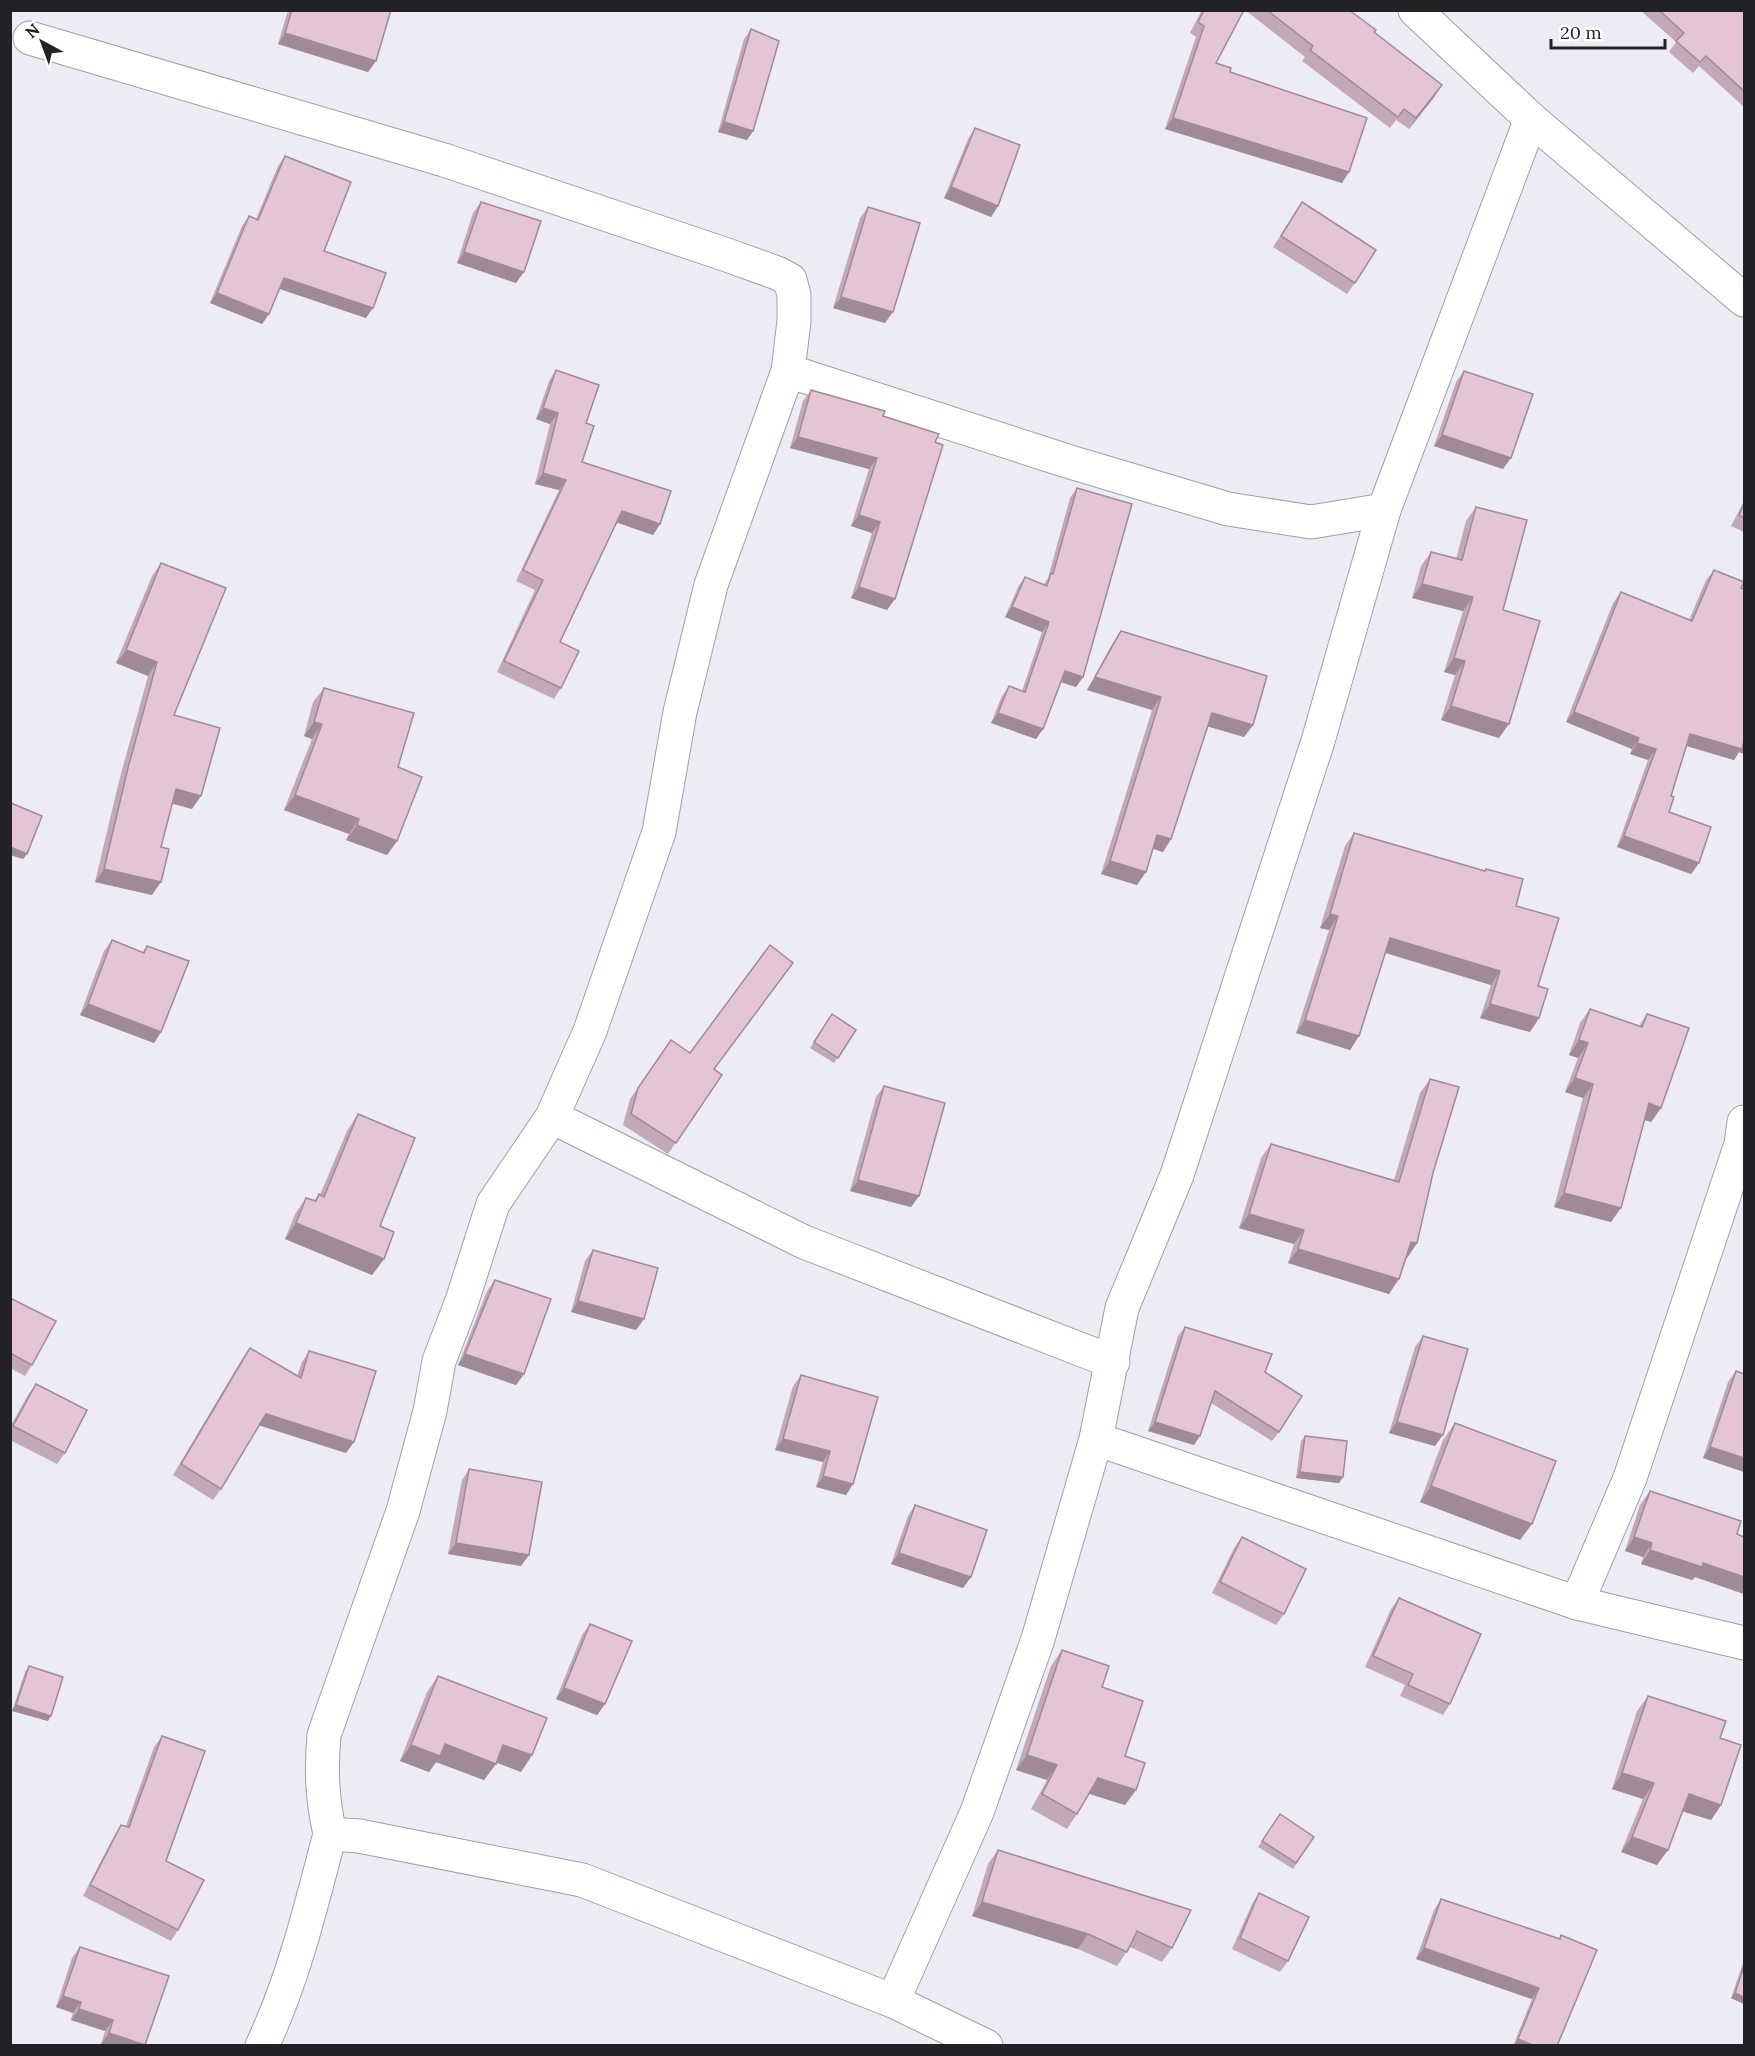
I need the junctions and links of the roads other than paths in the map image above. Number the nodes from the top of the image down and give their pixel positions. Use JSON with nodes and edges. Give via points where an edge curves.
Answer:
{"nodes":[{"id":1,"x":1415,"y":10,"type":"edge"},
{"id":2,"x":30,"y":38,"type":"dead end"},
{"id":3,"x":1530,"y":119,"type":"junction"},
{"id":4,"x":1744,"y":300,"type":"edge"},
{"id":5,"x":788,"y":372,"type":"junction"},
{"id":6,"x":1384,"y":510,"type":"junction"},
{"id":7,"x":552,"y":1117,"type":"junction"},
{"id":8,"x":1743,"y":1137,"type":"edge"},
{"id":9,"x":1113,"y":1362,"type":"junction"},
{"id":10,"x":1096,"y":1439,"type":"junction"},
{"id":11,"x":1577,"y":1604,"type":"junction"},
{"id":12,"x":1744,"y":1643,"type":"edge"},
{"id":13,"x":330,"y":1834,"type":"junction"},
{"id":14,"x":893,"y":2001,"type":"junction"},
{"id":15,"x":262,"y":2046,"type":"edge"},
{"id":16,"x":986,"y":2046,"type":"edge"}],
"edges":[{"from":1,"to":3,"type":"street"},
{"from":2,"to":5,"type":"street","via":[[444,160],[777,273],[790,280],[794,295]]},
{"from":3,"to":4,"type":"street"},
{"from":3,"to":6,"type":"street"},
{"from":5,"to":6,"type":"street","via":[[1228,509],[1311,522]]},
{"from":5,"to":7,"type":"street","via":[[711,585],[680,712],[659,832],[590,1031]]},
{"from":6,"to":9,"type":"street","via":[[1318,741],[1184,1154],[1122,1308]]},
{"from":7,"to":9,"type":"street","via":[[804,1242]]},
{"from":7,"to":13,"type":"street","via":[[493,1204],[439,1361],[403,1511],[324,1735],[321,1766]]},
{"from":8,"to":11,"type":"street","via":[[1630,1478]]},
{"from":9,"to":10,"type":"street"},
{"from":10,"to":11,"type":"street"},
{"from":10,"to":14,"type":"street","via":[[1038,1640],[977,1812]]},
{"from":11,"to":12,"type":"street"},
{"from":13,"to":14,"type":"street","via":[[359,1836],[582,1880]]},
{"from":13,"to":15,"type":"street","via":[[305,1929],[279,2009]]},
{"from":14,"to":16,"type":"street"}]}
